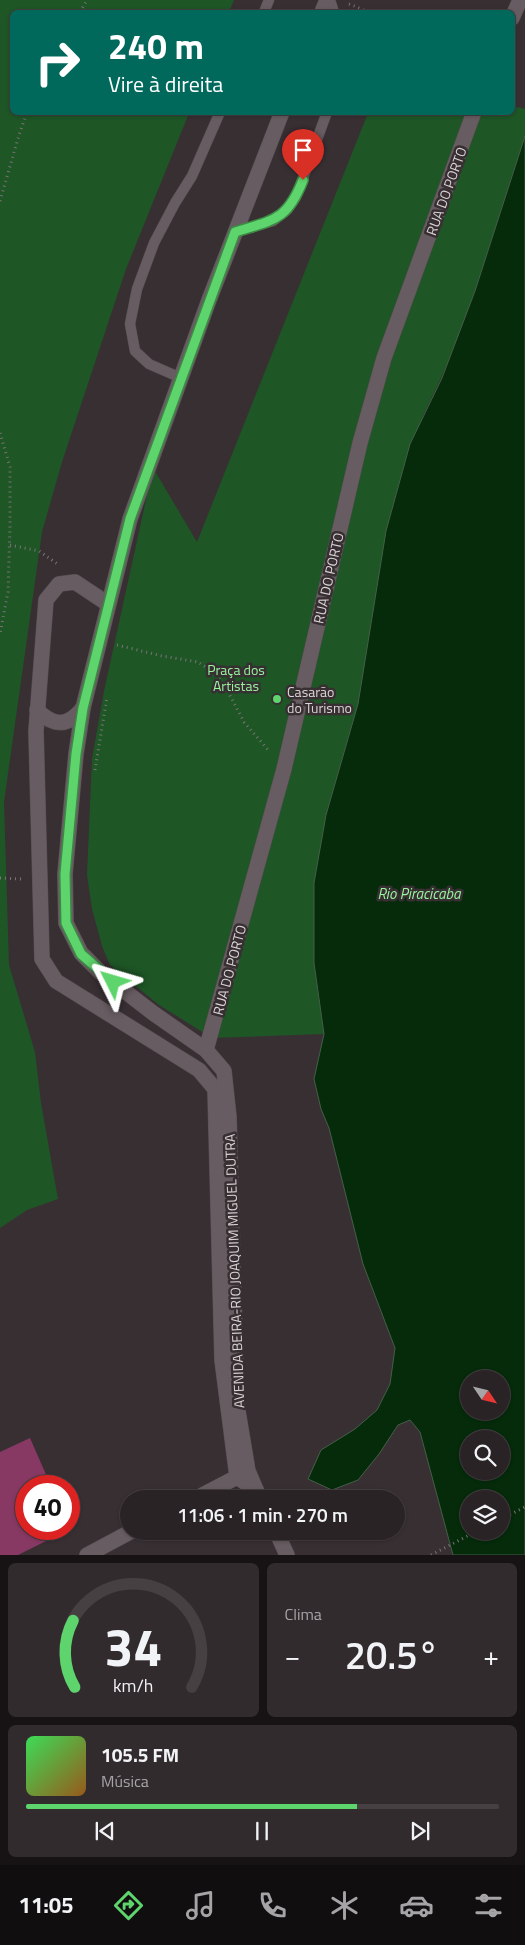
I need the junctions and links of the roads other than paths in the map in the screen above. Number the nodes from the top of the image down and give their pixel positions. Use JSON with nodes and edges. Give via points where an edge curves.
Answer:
{"nodes":[{"id":1,"x":219,"y":115,"type":"edge"},
{"id":2,"x":281,"y":115,"type":"edge"},
{"id":3,"x":326,"y":115,"type":"edge"},
{"id":4,"x":473,"y":115,"type":"edge"},
{"id":5,"x":235,"y":232,"type":"junction"},
{"id":6,"x":181,"y":378,"type":"junction"},
{"id":7,"x":108,"y":604,"type":"junction"},
{"id":8,"x":83,"y":708,"type":"junction"},
{"id":9,"x":37,"y":710,"type":"junction"},
{"id":10,"x":206,"y":1050,"type":"junction"},
{"id":11,"x":237,"y":1477,"type":"junction"},
{"id":12,"x":212,"y":1490,"type":"edge"},
{"id":13,"x":252,"y":1490,"type":"edge"},
{"id":14,"x":256,"y":1490,"type":"edge"},
{"id":15,"x":120,"y":1537,"type":"edge"},
{"id":16,"x":280,"y":1540,"type":"edge"},
{"id":17,"x":86,"y":1555,"type":"edge"},
{"id":18,"x":286,"y":1555,"type":"edge"}],
"edges":[{"from":1,"to":6,"type":"lane","via":[[192,176],[154,243],[137,289],[130,324],[135,351],[149,364]]},
{"from":2,"to":5,"type":"street"},
{"from":3,"to":5,"type":"lane","via":[[296,197],[287,210],[273,221]]},
{"from":4,"to":10,"type":"street","name":"RUA DO PORTO","via":[[379,377],[355,462],[284,769]]},
{"from":5,"to":6,"type":"street"},
{"from":6,"to":7,"type":"street","via":[[130,519]]},
{"from":7,"to":8,"type":"street"},
{"from":7,"to":9,"type":"street","via":[[74,582],[60,584],[46,600]]},
{"from":8,"to":9,"type":"street","via":[[74,719],[61,723],[47,720]]},
{"from":8,"to":10,"type":"street","via":[[65,874],[66,923],[81,954],[100,972],[152,1014]]},
{"from":9,"to":11,"type":"street","via":[[42,959],[56,981],[199,1070],[215,1089],[222,1360]]},
{"from":10,"to":14,"type":"street","name":"AVENIDA BEIRA-RIO JOAQUIM MIGUEL DUTRA","via":[[224,1071],[229,1117],[237,1405],[248,1471]]},
{"from":11,"to":12,"type":"street"},
{"from":11,"to":13,"type":"street"},
{"from":15,"to":17,"type":"street"},
{"from":16,"to":18,"type":"street"}]}
